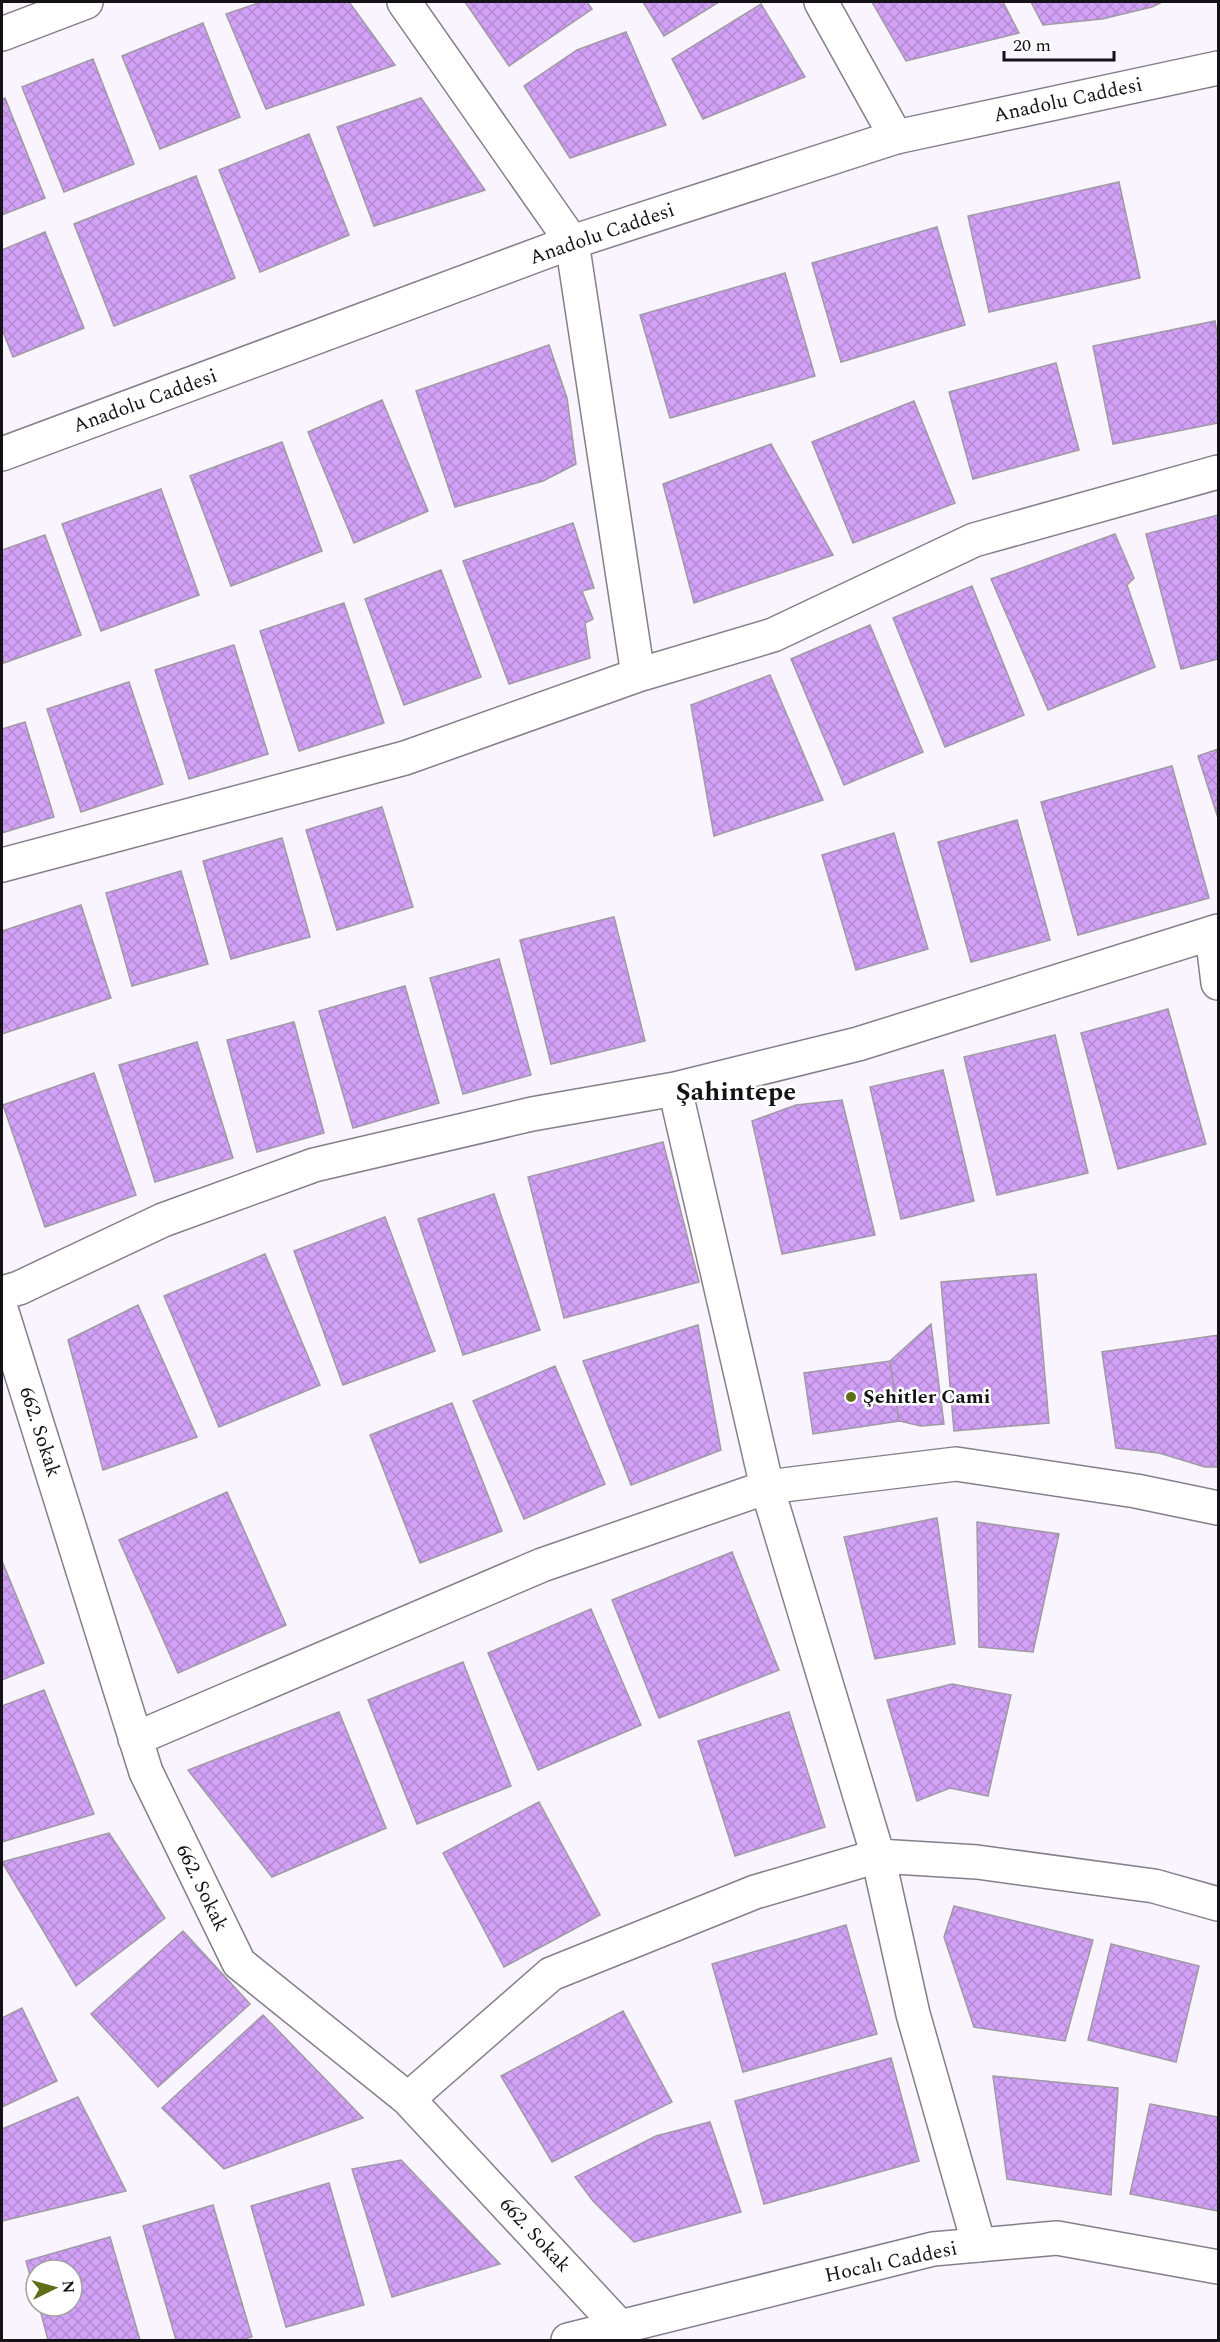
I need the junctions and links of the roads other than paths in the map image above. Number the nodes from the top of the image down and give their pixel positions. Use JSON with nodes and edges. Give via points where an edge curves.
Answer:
{"nodes":[{"id":1,"x":86,"y":2,"type":"edge"},
{"id":2,"x":404,"y":2,"type":"edge"},
{"id":3,"x":820,"y":2,"type":"edge"},
{"id":4,"x":2,"y":34,"type":"edge"},
{"id":5,"x":1218,"y":69,"type":"edge"},
{"id":6,"x":896,"y":136,"type":"junction"},
{"id":7,"x":572,"y":242,"type":"junction"},
{"id":8,"x":2,"y":454,"type":"edge"},
{"id":9,"x":1218,"y":472,"type":"edge"},
{"id":10,"x":638,"y":675,"type":"junction"},
{"id":11,"x":2,"y":865,"type":"edge"},
{"id":12,"x":1215,"y":933,"type":"edge"},
{"id":13,"x":1218,"y":983,"type":"edge"},
{"id":14,"x":675,"y":1089,"type":"junction"},
{"id":15,"x":2,"y":1293,"type":"edge"},
{"id":16,"x":2,"y":1312,"type":"edge"},
{"id":17,"x":767,"y":1487,"type":"junction"},
{"id":18,"x":1218,"y":1508,"type":"edge"},
{"id":19,"x":135,"y":1739,"type":"junction"},
{"id":20,"x":878,"y":1856,"type":"junction"},
{"id":21,"x":1218,"y":1904,"type":"edge"},
{"id":22,"x":408,"y":2099,"type":"junction"},
{"id":23,"x":979,"y":2245,"type":"junction"},
{"id":24,"x":1218,"y":2267,"type":"edge"},
{"id":25,"x":620,"y":2327,"type":"junction"},
{"id":26,"x":568,"y":2340,"type":"edge"}],
"edges":[{"from":1,"to":4,"type":"street"},
{"from":2,"to":7,"type":"street"},
{"from":3,"to":6,"type":"street"},
{"from":5,"to":6,"type":"street","name":"Anadolu Caddesi"},
{"from":6,"to":7,"type":"street","name":"Anadolu Caddesi"},
{"from":7,"to":8,"type":"street","name":"Anadolu Caddesi"},
{"from":7,"to":10,"type":"street"},
{"from":9,"to":10,"type":"street","via":[[974,540],[773,635]]},
{"from":10,"to":11,"type":"street","via":[[405,758]]},
{"from":12,"to":13,"type":"street"},
{"from":12,"to":14,"type":"street","via":[[858,1044]]},
{"from":14,"to":15,"type":"street","via":[[532,1114],[314,1165],[162,1220]]},
{"from":14,"to":17,"type":"street"},
{"from":16,"to":19,"type":"street","name":"662. Sokak"},
{"from":17,"to":18,"type":"street","via":[[956,1464],[1136,1491]]},
{"from":17,"to":19,"type":"street","via":[[542,1565]]},
{"from":17,"to":20,"type":"street"},
{"from":19,"to":22,"type":"street","name":"662. Sokak","via":[[146,1772],[239,1963]]},
{"from":20,"to":21,"type":"street","via":[[977,1862],[1154,1886]]},
{"from":20,"to":22,"type":"street","via":[[755,1892],[551,1974]]},
{"from":20,"to":23,"type":"street","via":[[913,2014]]},
{"from":22,"to":25,"type":"street","name":"662. Sokak"},
{"from":23,"to":24,"type":"street","name":"Hocalı Caddesi","via":[[1057,2238]]},
{"from":23,"to":25,"type":"street","name":"Hocalı Caddesi","via":[[933,2249]]},
{"from":25,"to":26,"type":"street","name":"Hocalı Caddesi"}]}
